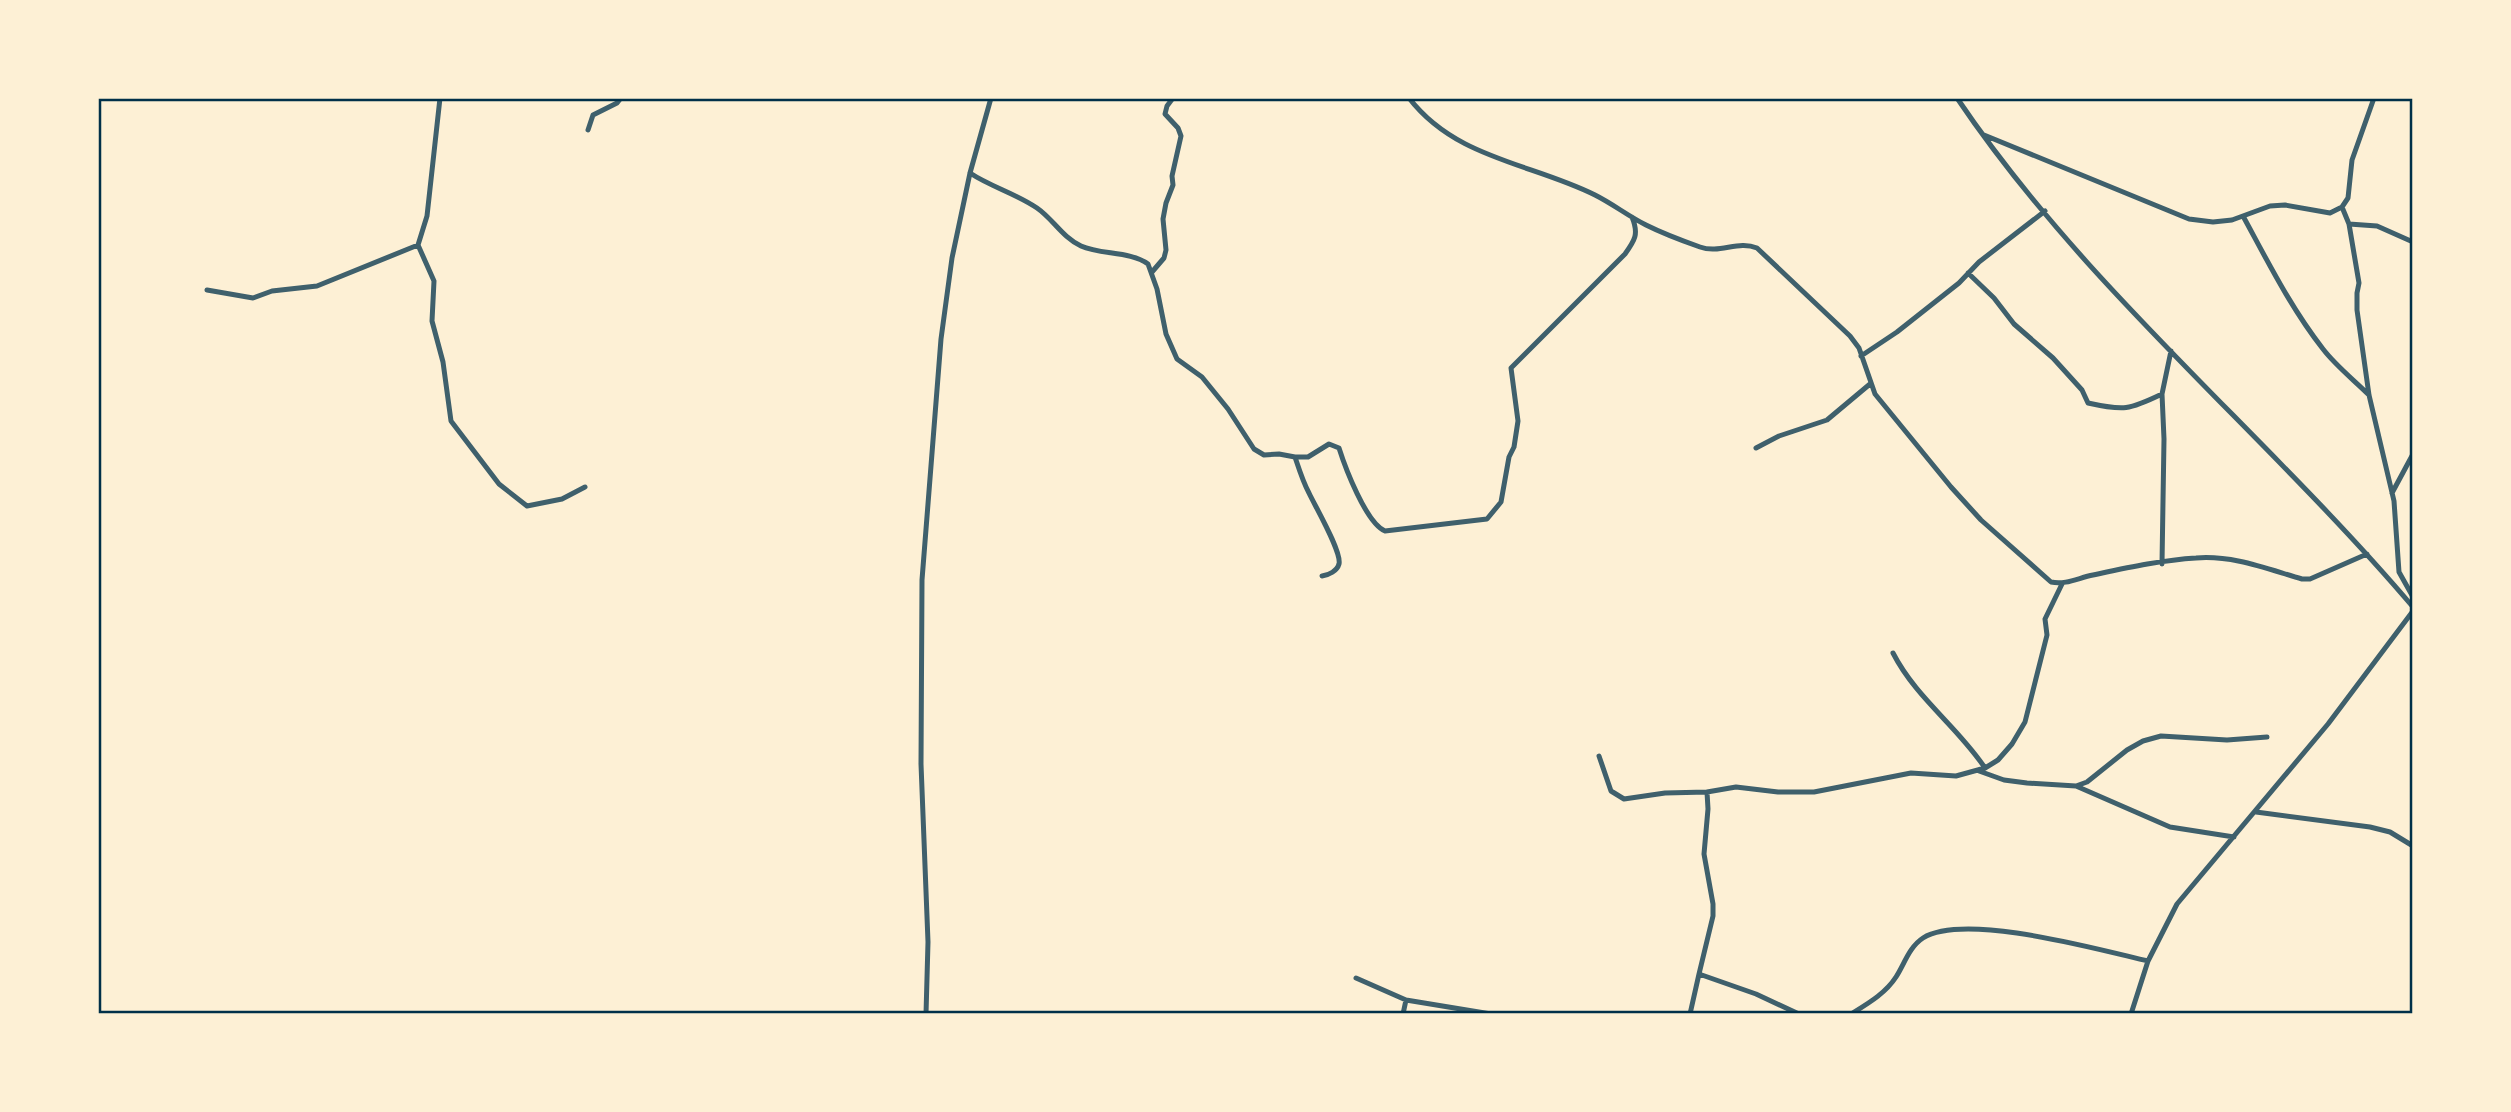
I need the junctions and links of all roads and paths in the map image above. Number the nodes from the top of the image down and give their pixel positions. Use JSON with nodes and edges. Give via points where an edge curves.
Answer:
{"nodes":[{"id":1,"x":440,"y":98,"type":"edge"},
{"id":2,"x":621,"y":98,"type":"edge"},
{"id":3,"x":991,"y":98,"type":"edge"},
{"id":4,"x":1173,"y":98,"type":"edge"},
{"id":5,"x":1409,"y":98,"type":"edge"},
{"id":6,"x":1957,"y":98,"type":"edge"},
{"id":7,"x":2374,"y":98,"type":"edge"},
{"id":8,"x":588,"y":131,"type":"dead end"},
{"id":9,"x":1982,"y":134,"type":"junction"},
{"id":10,"x":970,"y":173,"type":"junction"},
{"id":11,"x":2342,"y":207,"type":"junction"},
{"id":12,"x":2045,"y":211,"type":"junction"},
{"id":13,"x":2243,"y":216,"type":"junction"},
{"id":14,"x":1632,"y":217,"type":"junction"},
{"id":15,"x":2349,"y":224,"type":"junction"},
{"id":16,"x":2413,"y":242,"type":"edge"},
{"id":17,"x":418,"y":245,"type":"junction"},
{"id":18,"x":1152,"y":272,"type":"junction"},
{"id":19,"x":1968,"y":273,"type":"junction"},
{"id":20,"x":207,"y":290,"type":"dead end"},
{"id":21,"x":2171,"y":350,"type":"junction"},
{"id":22,"x":1861,"y":356,"type":"junction"},
{"id":23,"x":1870,"y":384,"type":"junction"},
{"id":24,"x":2162,"y":394,"type":"junction"},
{"id":25,"x":2369,"y":396,"type":"junction"},
{"id":26,"x":1756,"y":448,"type":"dead end"},
{"id":27,"x":2413,"y":454,"type":"edge"},
{"id":28,"x":1295,"y":457,"type":"junction"},
{"id":29,"x":585,"y":487,"type":"dead end"},
{"id":30,"x":2392,"y":493,"type":"junction"},
{"id":31,"x":2367,"y":554,"type":"junction"},
{"id":32,"x":2162,"y":564,"type":"junction"},
{"id":33,"x":1322,"y":576,"type":"dead end"},
{"id":34,"x":2062,"y":584,"type":"junction"},
{"id":35,"x":2413,"y":597,"type":"edge"},
{"id":36,"x":2413,"y":609,"type":"edge"},
{"id":37,"x":1893,"y":653,"type":"dead end"},
{"id":38,"x":2267,"y":737,"type":"dead end"},
{"id":39,"x":1599,"y":756,"type":"dead end"},
{"id":40,"x":1985,"y":768,"type":"junction"},
{"id":41,"x":1978,"y":771,"type":"junction"},
{"id":42,"x":2076,"y":786,"type":"junction"},
{"id":43,"x":1707,"y":792,"type":"junction"},
{"id":44,"x":2256,"y":812,"type":"junction"},
{"id":45,"x":2234,"y":836,"type":"junction"},
{"id":46,"x":2413,"y":846,"type":"edge"},
{"id":47,"x":2148,"y":961,"type":"junction"},
{"id":48,"x":1699,"y":974,"type":"junction"},
{"id":49,"x":1356,"y":978,"type":"dead end"},
{"id":50,"x":1406,"y":1000,"type":"junction"},
{"id":51,"x":926,"y":1014,"type":"edge"},
{"id":52,"x":1403,"y":1014,"type":"edge"},
{"id":53,"x":1491,"y":1014,"type":"edge"},
{"id":54,"x":1690,"y":1014,"type":"edge"},
{"id":55,"x":1799,"y":1014,"type":"edge"},
{"id":56,"x":1851,"y":1014,"type":"edge"},
{"id":57,"x":2132,"y":1014,"type":"edge"}],
"edges":[{"from":1,"to":17,"type":"street","via":[[428,216]]},
{"from":2,"to":8,"type":"street","via":[[593,115]]},
{"from":3,"to":10,"type":"street"},
{"from":4,"to":18,"type":"street","via":[[1165,114],[1181,136],[1163,219],[1166,250]]},
{"from":5,"to":14,"type":"street","via":[[1466,146],[1596,195]]},
{"from":6,"to":9,"type":"street"},
{"from":7,"to":11,"type":"street","via":[[2352,160],[2348,198]]},
{"from":9,"to":12,"type":"street"},
{"from":9,"to":13,"type":"street","via":[[2189,219],[2213,222]]},
{"from":10,"to":18,"type":"street","via":[[1048,215],[1070,240],[1092,250],[1144,261]]},
{"from":10,"to":51,"type":"street","via":[[941,339],[922,580]]},
{"from":11,"to":13,"type":"street","via":[[2330,213],[2278,205]]},
{"from":11,"to":15,"type":"street"},
{"from":12,"to":19,"type":"street"},
{"from":12,"to":21,"type":"street","via":[[2097,275]]},
{"from":13,"to":25,"type":"street","via":[[2287,299],[2325,351]]},
{"from":14,"to":22,"type":"street","via":[[1701,247],[1716,250],[1748,244],[1757,248],[1850,336]]},
{"from":14,"to":28,"type":"street","via":[[1636,238],[1625,254],[1511,368],[1518,421],[1514,447],[1501,502],[1487,519],[1385,531],[1371,520],[1339,448],[1329,444],[1308,457]]},
{"from":15,"to":16,"type":"street","via":[[2377,226]]},
{"from":15,"to":25,"type":"street"},
{"from":17,"to":20,"type":"street","via":[[317,286],[253,298]]},
{"from":17,"to":29,"type":"street","via":[[434,281],[432,321],[451,421],[470,449],[499,484],[527,506],[562,499]]},
{"from":18,"to":28,"type":"street","via":[[1166,334],[1177,359],[1202,377],[1254,449]]},
{"from":19,"to":22,"type":"street"},
{"from":19,"to":24,"type":"street","via":[[2014,324],[2053,358],[2088,402],[2134,408]]},
{"from":21,"to":24,"type":"street"},
{"from":21,"to":31,"type":"street"},
{"from":22,"to":23,"type":"street"},
{"from":23,"to":26,"type":"street","via":[[1827,420]]},
{"from":23,"to":34,"type":"street","via":[[1980,520],[2041,575]]},
{"from":24,"to":32,"type":"street"},
{"from":25,"to":30,"type":"street"},
{"from":27,"to":30,"type":"street"},
{"from":28,"to":33,"type":"street","via":[[1339,554],[1338,567]]},
{"from":30,"to":35,"type":"street","via":[[2399,572]]},
{"from":31,"to":32,"type":"street","via":[[2309,579],[2220,557]]},
{"from":31,"to":36,"type":"street"},
{"from":32,"to":34,"type":"street"},
{"from":34,"to":40,"type":"street","via":[[2045,619],[2046,635],[2025,722],[2012,744]]},
{"from":36,"to":44,"type":"street"},
{"from":37,"to":40,"type":"street","via":[[1913,686]]},
{"from":38,"to":42,"type":"street","via":[[2152,739],[2127,750]]},
{"from":39,"to":43,"type":"street","via":[[1611,791],[1624,799]]},
{"from":40,"to":41,"type":"street"},
{"from":41,"to":42,"type":"street","via":[[2004,780]]},
{"from":41,"to":43,"type":"street","via":[[1956,776],[1911,774],[1814,792],[1736,787]]},
{"from":42,"to":45,"type":"street","via":[[2171,827]]},
{"from":43,"to":48,"type":"street","via":[[1704,854],[1713,916]]},
{"from":44,"to":45,"type":"street"},
{"from":44,"to":46,"type":"street","via":[[2370,827],[2390,832]]},
{"from":45,"to":47,"type":"street","via":[[2177,904]]},
{"from":47,"to":56,"type":"street","via":[[2042,937],[1975,929],[1937,933],[1919,941],[1890,986]]},
{"from":47,"to":57,"type":"street"},
{"from":48,"to":54,"type":"street"},
{"from":48,"to":55,"type":"street","via":[[1756,993]]},
{"from":49,"to":50,"type":"street"},
{"from":50,"to":52,"type":"street"},
{"from":50,"to":53,"type":"street"}]}
